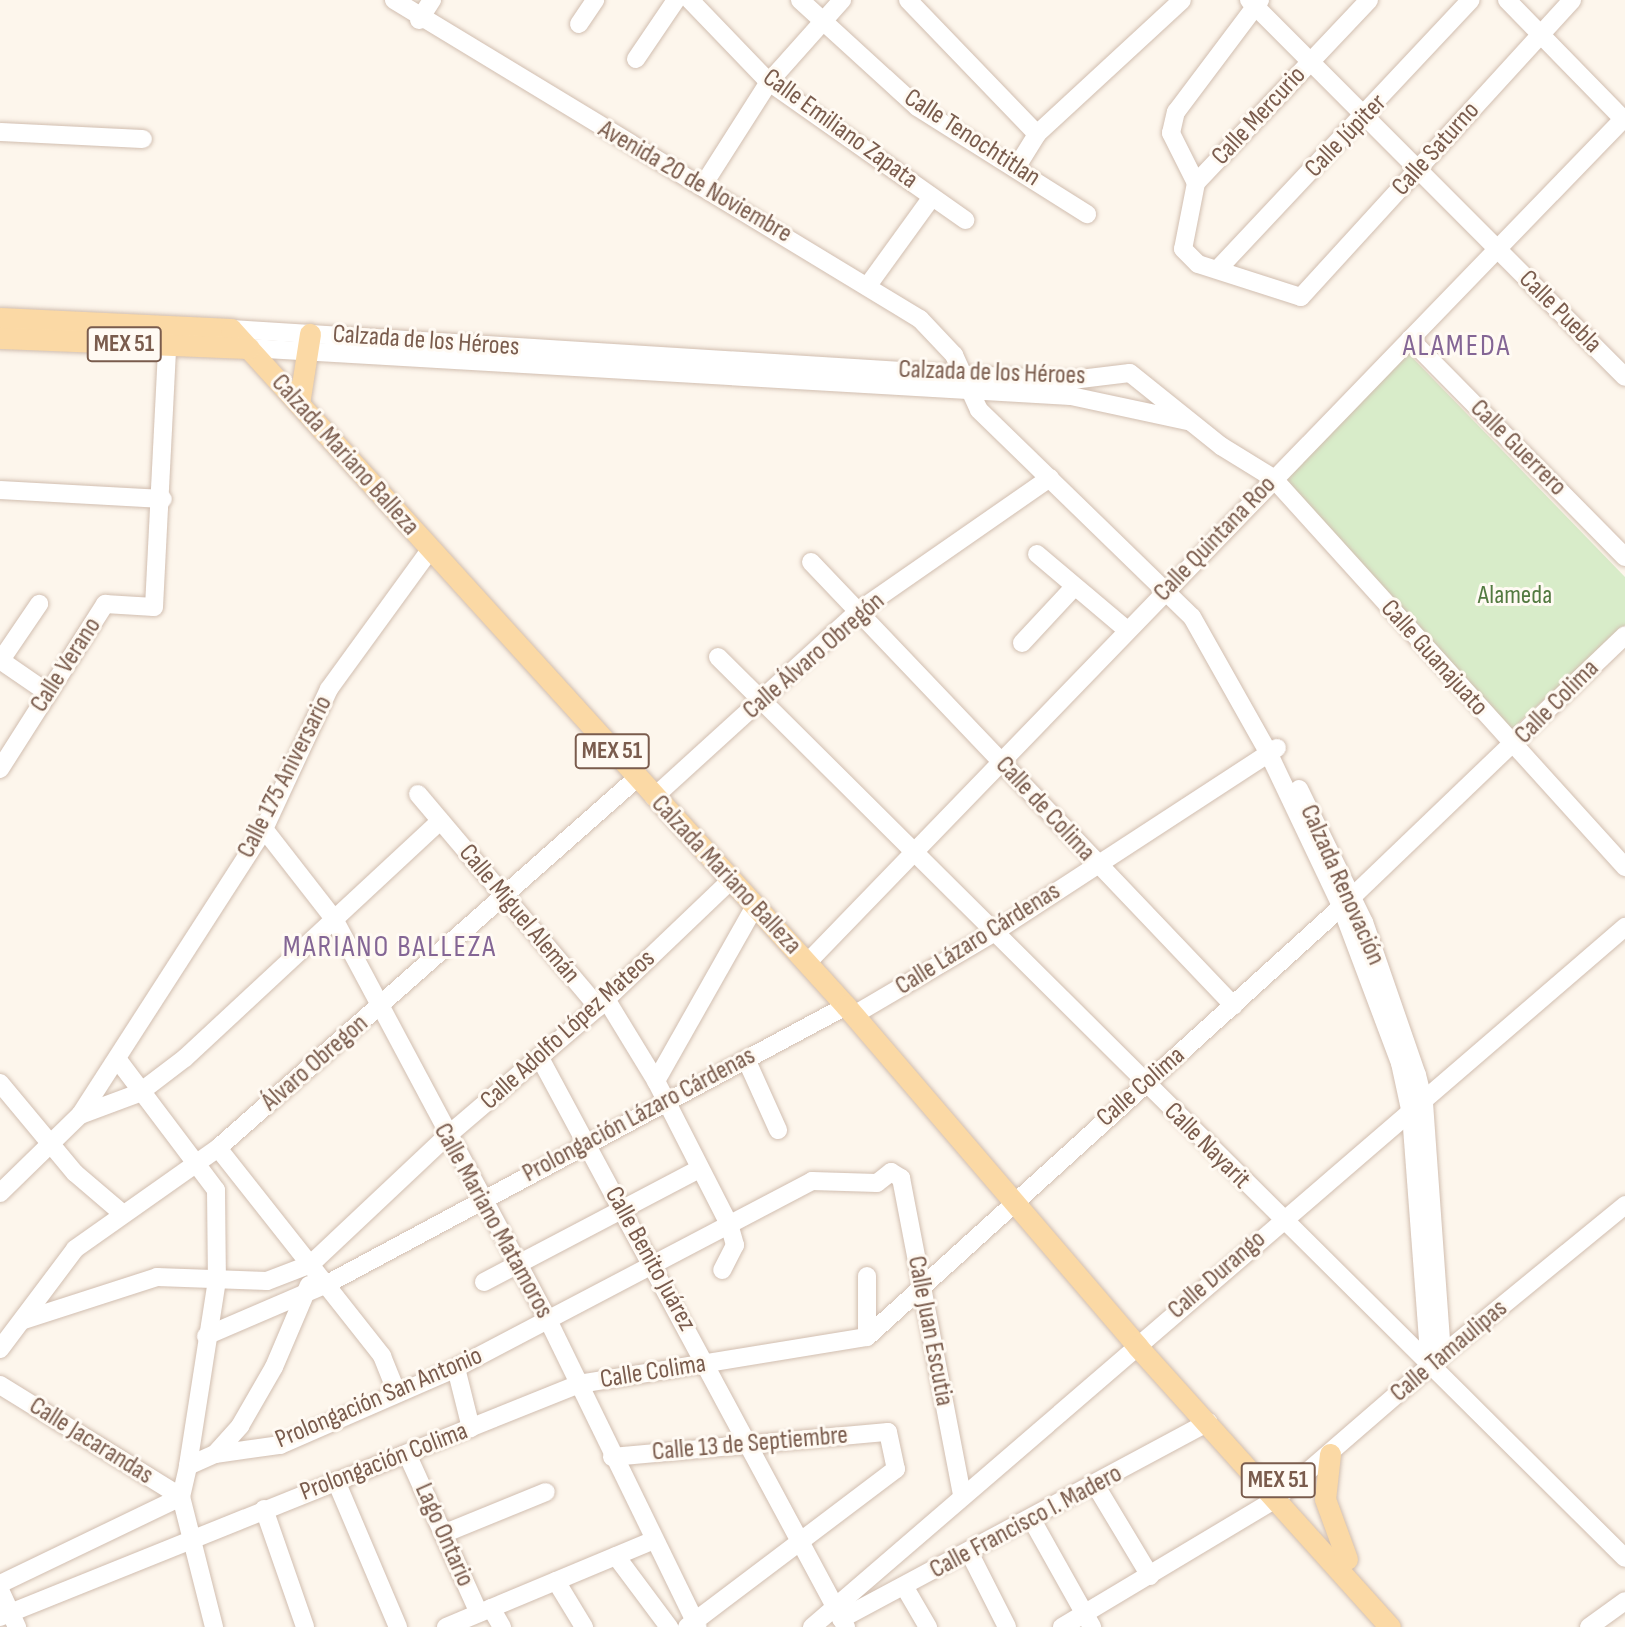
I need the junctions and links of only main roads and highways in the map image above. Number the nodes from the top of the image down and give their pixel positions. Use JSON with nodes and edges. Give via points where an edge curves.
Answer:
{"nodes":[{"id":1,"x":0,"y":318,"type":"edge"},
{"id":2,"x":231,"y":329,"type":"joint"},
{"id":3,"x":0,"y":338,"type":"edge"},
{"id":4,"x":307,"y":343,"type":"road end"},
{"id":5,"x":249,"y":348,"type":"junction"},
{"id":6,"x":299,"y":404,"type":"junction"},
{"id":7,"x":1142,"y":1341,"type":"junction"},
{"id":8,"x":1330,"y":1454,"type":"road end"},
{"id":9,"x":1282,"y":1495,"type":"junction"},
{"id":10,"x":1347,"y":1559,"type":"junction"},
{"id":11,"x":1390,"y":1627,"type":"edge"},
{"id":12,"x":1408,"y":1627,"type":"edge"}],
"edges":[{"from":1,"to":2,"type":"main road","name":"Calzada de los Héroes","number":"MEX 51"},
{"from":2,"to":5,"type":"main road","name":"Calzada Mariano Balleza","number":"MEX 51"},
{"from":3,"to":5,"type":"main road","name":"Calzada de los Héroes","number":"MEX 51"},
{"from":4,"to":6,"type":"main road"},
{"from":5,"to":6,"type":"main road","name":"Calzada Mariano Balleza","number":"MEX 51"},
{"from":6,"to":7,"type":"main road","name":"Calzada Mariano Balleza","number":"MEX 51","via":[[850,1010]]},
{"from":7,"to":9,"type":"main road","number":"MEX 51"},
{"from":7,"to":9,"type":"main road","number":"MEX 51","via":[[1209,1422]]},
{"from":8,"to":10,"type":"main road","via":[[1325,1499]]},
{"from":9,"to":10,"type":"main road","number":"MEX 51"},
{"from":9,"to":11,"type":"main road","number":"MEX 51"},
{"from":10,"to":12,"type":"main road","number":"MEX 51"}]}
